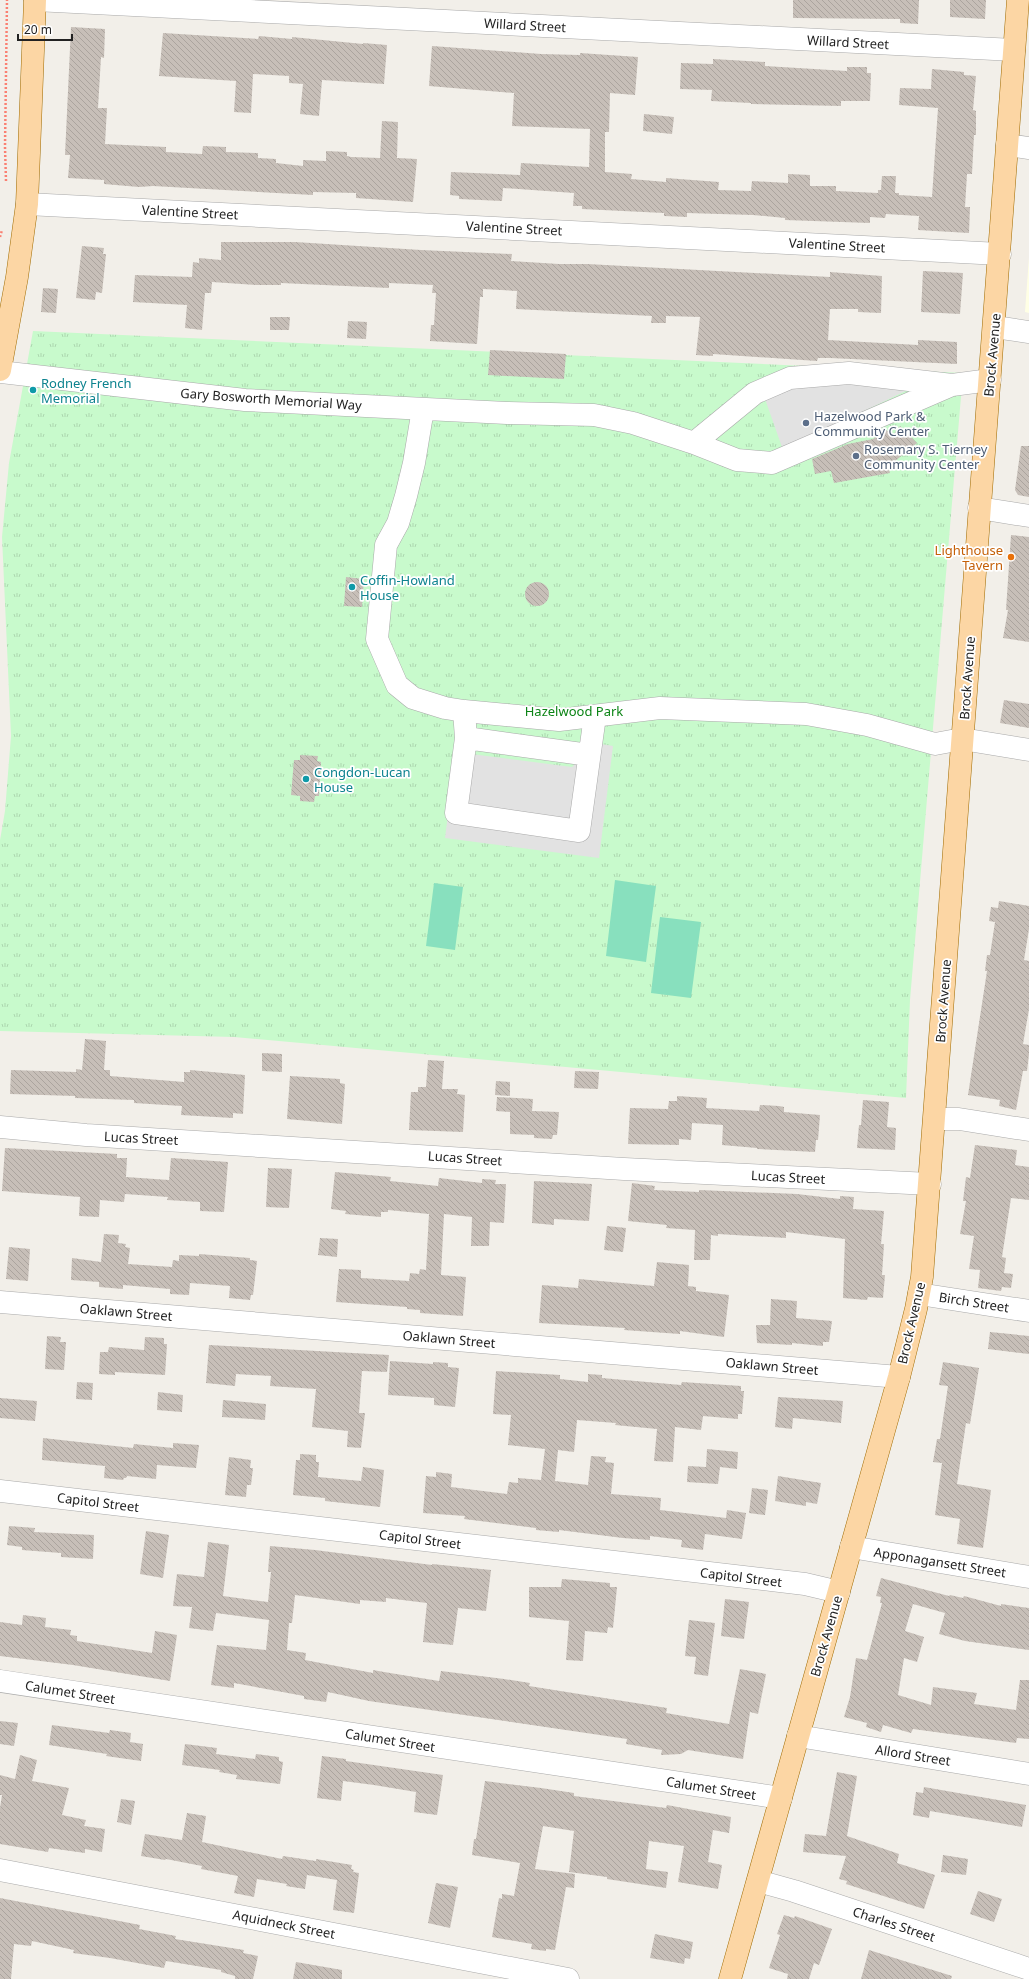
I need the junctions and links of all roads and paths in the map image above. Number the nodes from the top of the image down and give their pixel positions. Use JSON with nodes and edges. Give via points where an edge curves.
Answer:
{"nodes":[{"id":1,"x":7,"y":0,"type":"edge"},
{"id":2,"x":35,"y":0,"type":"edge"},
{"id":3,"x":1018,"y":0,"type":"edge"},
{"id":4,"x":1014,"y":50,"type":"junction"},
{"id":5,"x":1007,"y":145,"type":"junction"},
{"id":6,"x":1029,"y":148,"type":"edge"},
{"id":7,"x":7,"y":186,"type":"dead end"},
{"id":8,"x":27,"y":204,"type":"junction"},
{"id":9,"x":2,"y":227,"type":"dead end"},
{"id":10,"x":0,"y":237,"type":"edge"},
{"id":11,"x":1000,"y":254,"type":"junction"},
{"id":12,"x":995,"y":326,"type":"junction"},
{"id":13,"x":1029,"y":332,"type":"edge"},
{"id":14,"x":0,"y":371,"type":"edge"},
{"id":15,"x":990,"y":380,"type":"junction"},
{"id":16,"x":952,"y":385,"type":"junction"},
{"id":17,"x":423,"y":409,"type":"junction"},
{"id":18,"x":694,"y":443,"type":"junction"},
{"id":19,"x":979,"y":508,"type":"junction"},
{"id":20,"x":1029,"y":516,"type":"edge"},
{"id":21,"x":464,"y":711,"type":"junction"},
{"id":22,"x":595,"y":716,"type":"junction"},
{"id":23,"x":466,"y":738,"type":"junction"},
{"id":24,"x":962,"y":739,"type":"junction"},
{"id":25,"x":1029,"y":750,"type":"edge"},
{"id":26,"x":589,"y":755,"type":"junction"},
{"id":27,"x":935,"y":1119,"type":"junction"},
{"id":28,"x":0,"y":1127,"type":"edge"},
{"id":29,"x":1029,"y":1130,"type":"edge"},
{"id":30,"x":930,"y":1184,"type":"junction"},
{"id":31,"x":919,"y":1294,"type":"junction"},
{"id":32,"x":0,"y":1302,"type":"edge"},
{"id":33,"x":1029,"y":1311,"type":"edge"},
{"id":34,"x":898,"y":1377,"type":"junction"},
{"id":35,"x":0,"y":1491,"type":"edge"},
{"id":36,"x":851,"y":1546,"type":"junction"},
{"id":37,"x":1029,"y":1577,"type":"edge"},
{"id":38,"x":838,"y":1592,"type":"junction"},
{"id":39,"x":0,"y":1681,"type":"edge"},
{"id":40,"x":798,"y":1736,"type":"junction"},
{"id":41,"x":1029,"y":1774,"type":"edge"},
{"id":42,"x":781,"y":1798,"type":"junction"},
{"id":43,"x":0,"y":1870,"type":"edge"},
{"id":44,"x":758,"y":1881,"type":"junction"},
{"id":45,"x":1029,"y":1968,"type":"edge"},
{"id":46,"x":568,"y":1979,"type":"edge"},
{"id":47,"x":730,"y":1979,"type":"edge"}],
"edges":[{"from":1,"to":7,"type":"path","via":[[4,147]]},
{"from":2,"to":4,"type":"street","name":"Willard Street"},
{"from":2,"to":8,"type":"main road"},
{"from":3,"to":4,"type":"main road","name":"Brock Avenue"},
{"from":4,"to":5,"type":"main road","name":"Brock Avenue"},
{"from":5,"to":6,"type":"street"},
{"from":5,"to":11,"type":"main road","name":"Brock Avenue"},
{"from":8,"to":11,"type":"street","name":"Valentine Street"},
{"from":8,"to":14,"type":"main road"},
{"from":9,"to":10,"type":"path"},
{"from":11,"to":12,"type":"main road","name":"Brock Avenue"},
{"from":12,"to":13,"type":"street"},
{"from":12,"to":15,"type":"main road","name":"Brock Avenue"},
{"from":14,"to":17,"type":"street","name":"Gary Bosworth Memorial Way","via":[[245,400]]},
{"from":15,"to":16,"type":"street","name":"Gary Bosworth Memorial Way"},
{"from":15,"to":19,"type":"main road","name":"Brock Avenue"},
{"from":16,"to":18,"type":"street","name":"Gary Bosworth Memorial Way","via":[[772,463],[737,460]]},
{"from":16,"to":18,"type":"street","name":"Gary Bosworth Memorial Way","via":[[849,373],[790,378],[755,393]]},
{"from":17,"to":18,"type":"street","name":"Gary Bosworth Memorial Way","via":[[594,415],[633,423]]},
{"from":17,"to":21,"type":"street","via":[[406,496],[398,523],[386,545],[377,639],[397,685],[413,698],[444,708]]},
{"from":19,"to":20,"type":"street"},
{"from":19,"to":24,"type":"main road","name":"Brock Avenue"},
{"from":21,"to":22,"type":"street","via":[[559,720]]},
{"from":21,"to":23,"type":"street"},
{"from":22,"to":24,"type":"street","via":[[660,708],[806,714],[868,725],[935,744]]},
{"from":22,"to":26,"type":"street"},
{"from":23,"to":26,"type":"street"},
{"from":23,"to":26,"type":"street","via":[[456,813],[579,831]]},
{"from":24,"to":25,"type":"street"},
{"from":24,"to":27,"type":"main road","name":"Brock Avenue"},
{"from":27,"to":29,"type":"street","via":[[959,1119]]},
{"from":27,"to":30,"type":"main road","name":"Brock Avenue"},
{"from":28,"to":30,"type":"street","name":"Lucas Street","via":[[86,1135],[624,1169]]},
{"from":30,"to":31,"type":"main road","name":"Brock Avenue"},
{"from":31,"to":33,"type":"street","name":"Birch Street"},
{"from":31,"to":34,"type":"main road","name":"Brock Avenue"},
{"from":32,"to":34,"type":"street","name":"Oaklawn Street"},
{"from":34,"to":36,"type":"main road","name":"Brock Avenue"},
{"from":35,"to":38,"type":"street","name":"Capitol Street","via":[[805,1584]]},
{"from":36,"to":37,"type":"street","name":"Apponagansett Street"},
{"from":36,"to":38,"type":"main road","name":"Brock Avenue"},
{"from":38,"to":40,"type":"main road","name":"Brock Avenue"},
{"from":39,"to":42,"type":"street","name":"Calumet Street"},
{"from":40,"to":41,"type":"street","name":"Allord Street"},
{"from":40,"to":42,"type":"main road","name":"Brock Avenue"},
{"from":42,"to":44,"type":"main road","name":"Brock Avenue"},
{"from":43,"to":46,"type":"street","name":"Aquidneck Street"},
{"from":44,"to":45,"type":"street","name":"Charles Street"},
{"from":44,"to":47,"type":"main road","name":"Brock Avenue"}]}
